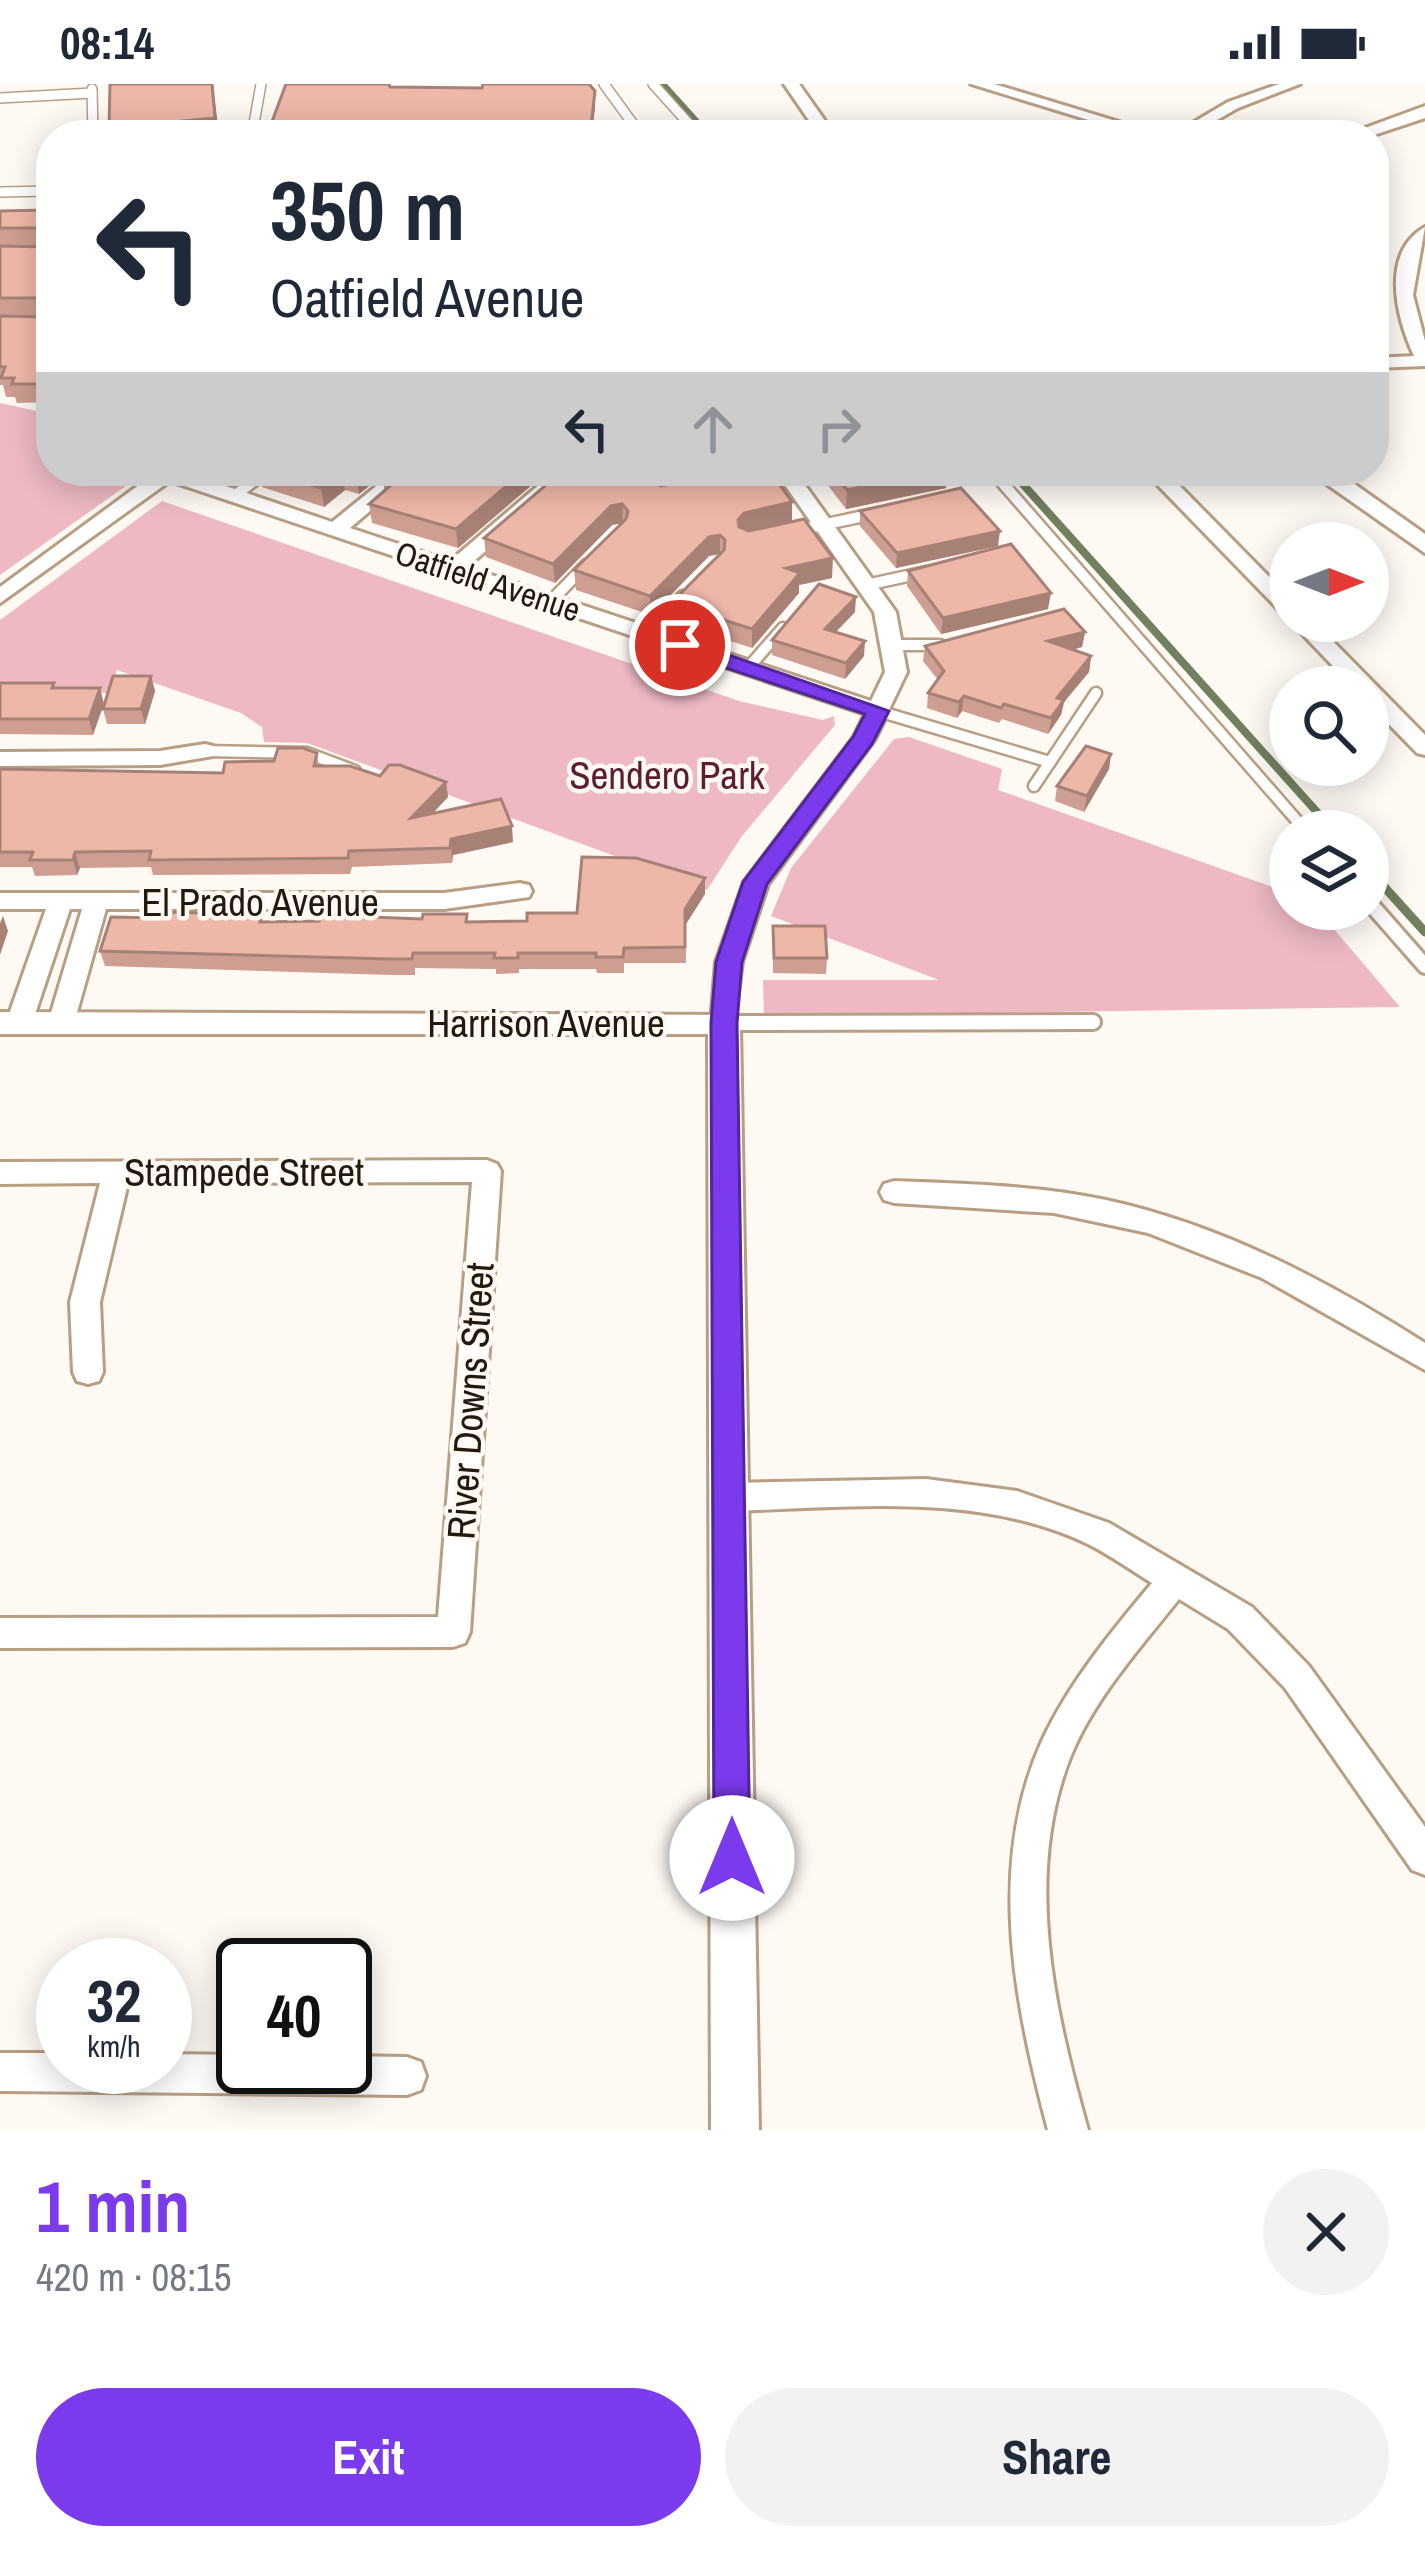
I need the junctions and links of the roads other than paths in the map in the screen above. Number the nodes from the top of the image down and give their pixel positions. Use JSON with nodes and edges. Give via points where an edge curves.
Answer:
{"nodes":[{"id":1,"x":260,"y":84,"type":"edge"},
{"id":2,"x":604,"y":84,"type":"edge"},
{"id":3,"x":653,"y":84,"type":"edge"},
{"id":4,"x":790,"y":84,"type":"edge"},
{"id":5,"x":978,"y":84,"type":"edge"},
{"id":6,"x":1040,"y":84,"type":"edge"},
{"id":7,"x":1293,"y":84,"type":"edge"},
{"id":8,"x":92,"y":89,"type":"edge"},
{"id":9,"x":1021,"y":96,"type":"junction"},
{"id":10,"x":0,"y":98,"type":"edge"},
{"id":11,"x":1425,"y":112,"type":"edge"},
{"id":12,"x":93,"y":120,"type":"edge"},
{"id":13,"x":254,"y":120,"type":"edge"},
{"id":14,"x":630,"y":120,"type":"edge"},
{"id":15,"x":685,"y":120,"type":"edge"},
{"id":16,"x":815,"y":120,"type":"edge"},
{"id":17,"x":1103,"y":120,"type":"edge"},
{"id":18,"x":1206,"y":120,"type":"edge"},
{"id":19,"x":1389,"y":124,"type":"edge"},
{"id":20,"x":36,"y":191,"type":"edge"},
{"id":21,"x":0,"y":192,"type":"edge"},
{"id":22,"x":1425,"y":232,"type":"edge"},
{"id":23,"x":1425,"y":362,"type":"edge"},
{"id":24,"x":1389,"y":363,"type":"edge"},
{"id":25,"x":150,"y":486,"type":"edge"},
{"id":26,"x":207,"y":486,"type":"edge"},
{"id":27,"x":247,"y":486,"type":"edge"},
{"id":28,"x":389,"y":486,"type":"edge"},
{"id":29,"x":550,"y":486,"type":"edge"},
{"id":30,"x":796,"y":486,"type":"edge"},
{"id":31,"x":1005,"y":486,"type":"edge"},
{"id":32,"x":1169,"y":486,"type":"edge"},
{"id":33,"x":1341,"y":486,"type":"edge"},
{"id":34,"x":234,"y":496,"type":"junction"},
{"id":35,"x":888,"y":511,"type":"edge"},
{"id":36,"x":823,"y":525,"type":"junction"},
{"id":37,"x":335,"y":530,"type":"junction"},
{"id":38,"x":784,"y":533,"type":"edge"},
{"id":39,"x":1425,"y":546,"type":"edge"},
{"id":40,"x":592,"y":560,"type":"edge"},
{"id":41,"x":454,"y":569,"type":"junction"},
{"id":42,"x":933,"y":570,"type":"edge"},
{"id":43,"x":866,"y":585,"type":"junction"},
{"id":44,"x":1269,"y":589,"type":"edge"},
{"id":45,"x":688,"y":591,"type":"edge"},
{"id":46,"x":0,"y":597,"type":"edge"},
{"id":47,"x":550,"y":602,"type":"junction"},
{"id":48,"x":794,"y":614,"type":"edge"},
{"id":49,"x":646,"y":634,"type":"junction"},
{"id":50,"x":1322,"y":642,"type":"edge"},
{"id":51,"x":952,"y":643,"type":"edge"},
{"id":52,"x":891,"y":645,"type":"junction"},
{"id":53,"x":1345,"y":666,"type":"edge"},
{"id":54,"x":748,"y":668,"type":"junction"},
{"id":55,"x":1096,"y":693,"type":"dead end"},
{"id":56,"x":1389,"y":709,"type":"edge"},
{"id":57,"x":878,"y":711,"type":"junction"},
{"id":58,"x":1421,"y":740,"type":"edge"},
{"id":59,"x":205,"y":751,"type":"joint"},
{"id":60,"x":0,"y":758,"type":"edge"},
{"id":61,"x":1050,"y":762,"type":"junction"},
{"id":62,"x":360,"y":773,"type":"edge"},
{"id":63,"x":1034,"y":786,"type":"dead end"},
{"id":64,"x":1288,"y":810,"type":"edge"},
{"id":65,"x":520,"y":891,"type":"dead end"},
{"id":66,"x":0,"y":901,"type":"edge"},
{"id":67,"x":62,"y":901,"type":"junction"},
{"id":68,"x":96,"y":902,"type":"junction"},
{"id":69,"x":1389,"y":926,"type":"edge"},
{"id":70,"x":1425,"y":966,"type":"edge"},
{"id":71,"x":1093,"y":1022,"type":"dead end"},
{"id":72,"x":10,"y":1023,"type":"edge"},
{"id":73,"x":62,"y":1023,"type":"junction"},
{"id":74,"x":724,"y":1023,"type":"junction"},
{"id":75,"x":487,"y":1171,"type":"joint"},
{"id":76,"x":0,"y":1173,"type":"edge"},
{"id":77,"x":116,"y":1173,"type":"junction"},
{"id":78,"x":894,"y":1192,"type":"dead end"},
{"id":79,"x":1425,"y":1358,"type":"edge"},
{"id":80,"x":88,"y":1372,"type":"dead end"},
{"id":81,"x":729,"y":1496,"type":"junction"},
{"id":82,"x":1175,"y":1579,"type":"junction"},
{"id":83,"x":0,"y":1633,"type":"edge"},
{"id":84,"x":1412,"y":1812,"type":"edge"},
{"id":85,"x":1425,"y":1857,"type":"edge"},
{"id":86,"x":0,"y":2072,"type":"edge"},
{"id":87,"x":407,"y":2076,"type":"dead end"},
{"id":88,"x":735,"y":2130,"type":"edge"},
{"id":89,"x":1068,"y":2130,"type":"edge"}],
"edges":[{"from":1,"to":13,"type":"lane"},
{"from":2,"to":14,"type":"lane"},
{"from":3,"to":15,"type":"lane"},
{"from":4,"to":16,"type":"street"},
{"from":5,"to":9,"type":"street"},
{"from":6,"to":9,"type":"street"},
{"from":7,"to":18,"type":"street"},
{"from":8,"to":10,"type":"lane"},
{"from":8,"to":12,"type":"lane"},
{"from":9,"to":17,"type":"street"},
{"from":11,"to":19,"type":"street"},
{"from":20,"to":21,"type":"lane"},
{"from":22,"to":23,"type":"street","via":[[1411,251],[1403,290]]},
{"from":23,"to":24,"type":"street"},
{"from":25,"to":46,"type":"street"},
{"from":26,"to":34,"type":"street","name":"Oatfield Avenue"},
{"from":27,"to":34,"type":"lane"},
{"from":28,"to":37,"type":"street"},
{"from":29,"to":41,"type":"street"},
{"from":30,"to":36,"type":"street"},
{"from":31,"to":64,"type":"lane"},
{"from":32,"to":44,"type":"street"},
{"from":33,"to":39,"type":"street"},
{"from":34,"to":37,"type":"street","name":"Oatfield Avenue"},
{"from":35,"to":36,"type":"lane"},
{"from":36,"to":38,"type":"lane"},
{"from":36,"to":43,"type":"street"},
{"from":37,"to":41,"type":"street","name":"Oatfield Avenue"},
{"from":40,"to":47,"type":"lane"},
{"from":41,"to":47,"type":"street","name":"Oatfield Avenue"},
{"from":42,"to":43,"type":"lane"},
{"from":43,"to":52,"type":"street","via":[[885,612]]},
{"from":45,"to":49,"type":"lane"},
{"from":47,"to":49,"type":"street","name":"Oatfield Avenue"},
{"from":48,"to":54,"type":"lane"},
{"from":49,"to":54,"type":"street","name":"Oatfield Avenue"},
{"from":50,"to":53,"type":"street"},
{"from":51,"to":52,"type":"lane"},
{"from":52,"to":57,"type":"street","via":[[896,672]]},
{"from":54,"to":57,"type":"street","name":"Oatfield Avenue"},
{"from":55,"to":61,"type":"lane"},
{"from":56,"to":58,"type":"street"},
{"from":57,"to":61,"type":"lane"},
{"from":57,"to":74,"type":"street","via":[[756,882],[729,962]]},
{"from":59,"to":60,"type":"street"},
{"from":59,"to":62,"type":"lane","via":[[307,753]]},
{"from":61,"to":63,"type":"lane"},
{"from":65,"to":68,"type":"street","name":"El Prado Avenue","via":[[444,901]]},
{"from":66,"to":67,"type":"street","name":"El Prado Avenue"},
{"from":67,"to":68,"type":"street","name":"El Prado Avenue"},
{"from":67,"to":72,"type":"street"},
{"from":68,"to":73,"type":"street"},
{"from":69,"to":70,"type":"lane"},
{"from":71,"to":74,"type":"lane","name":"Harrison Avenue"},
{"from":72,"to":73,"type":"street","name":"Harrison Avenue"},
{"from":73,"to":74,"type":"street","name":"Harrison Avenue"},
{"from":74,"to":81,"type":"street"},
{"from":75,"to":77,"type":"street","name":"Stampede Street"},
{"from":75,"to":83,"type":"street","name":"River Downs Street","via":[[453,1632]]},
{"from":76,"to":77,"type":"street","name":"Stampede Street"},
{"from":77,"to":80,"type":"street","via":[[85,1302]]},
{"from":78,"to":79,"type":"street","via":[[1108,1212],[1232,1252],[1365,1318]]},
{"from":81,"to":82,"type":"street","via":[[926,1492],[1017,1505],[1098,1533]]},
{"from":81,"to":88,"type":"street"},
{"from":82,"to":84,"type":"street","via":[[1240,1618]]},
{"from":82,"to":89,"type":"street","via":[[1108,1662],[1056,1748],[1030,1840],[1025,1925],[1041,2033]]},
{"from":84,"to":85,"type":"street"},
{"from":86,"to":87,"type":"street"}]}
